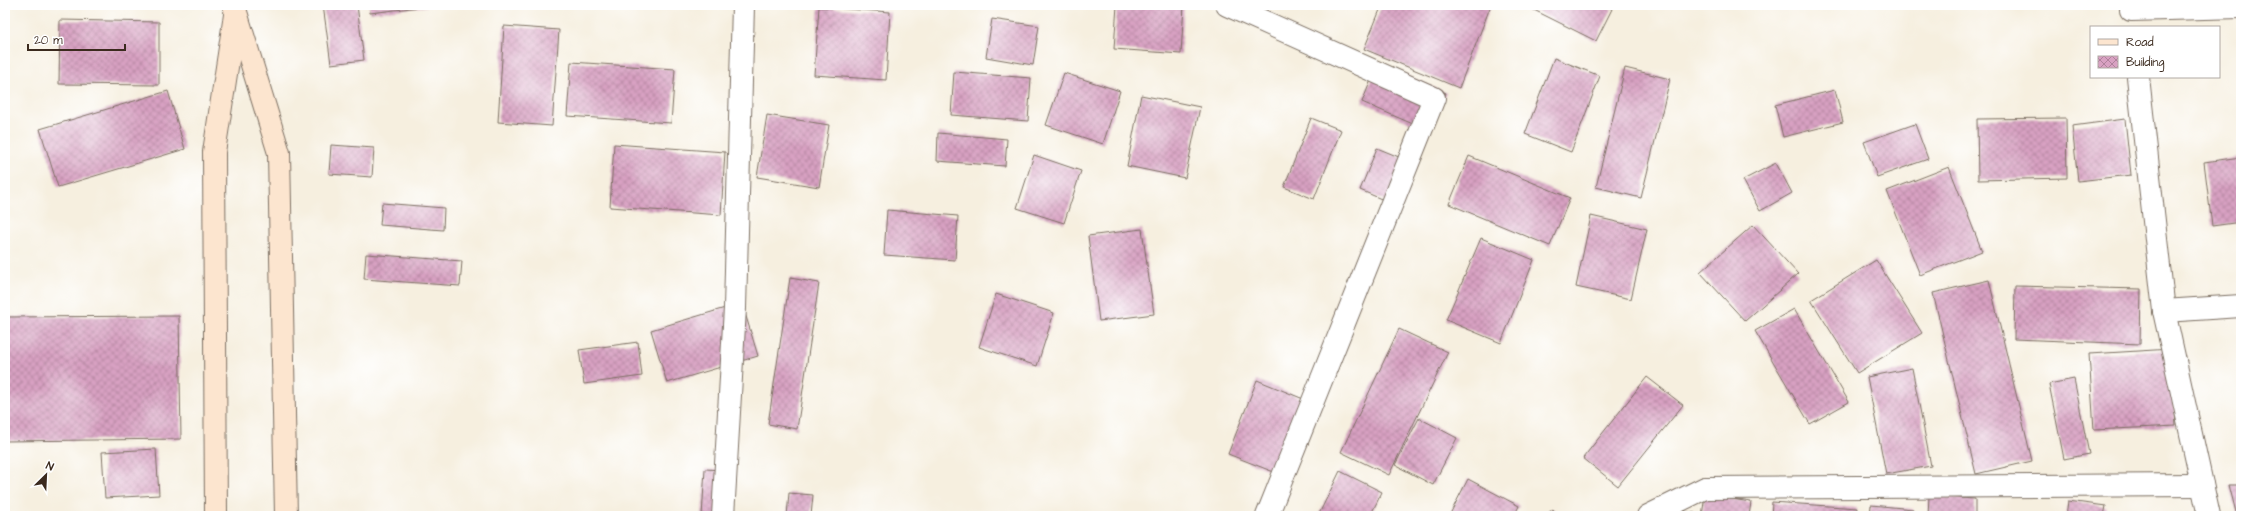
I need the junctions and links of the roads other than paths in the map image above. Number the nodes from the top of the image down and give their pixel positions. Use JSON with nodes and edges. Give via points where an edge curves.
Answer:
{"nodes":[{"id":1,"x":743,"y":5,"type":"edge"},
{"id":2,"x":1228,"y":5,"type":"edge"},
{"id":3,"x":2241,"y":6,"type":"edge"},
{"id":4,"x":235,"y":7,"type":"edge"},
{"id":5,"x":2131,"y":14,"type":"edge"},
{"id":6,"x":2138,"y":78,"type":"edge"},
{"id":7,"x":2241,"y":306,"type":"edge"},
{"id":8,"x":2164,"y":311,"type":"junction"},
{"id":9,"x":2202,"y":485,"type":"junction"},
{"id":10,"x":216,"y":516,"type":"edge"},
{"id":11,"x":286,"y":516,"type":"edge"},
{"id":12,"x":723,"y":516,"type":"edge"},
{"id":13,"x":1266,"y":516,"type":"edge"},
{"id":14,"x":1648,"y":516,"type":"edge"},
{"id":15,"x":2209,"y":516,"type":"edge"}],
"edges":[{"from":1,"to":12,"type":"street","via":[[735,308]]},
{"from":2,"to":13,"type":"street","via":[[1434,98]]},
{"from":3,"to":5,"type":"street"},
{"from":4,"to":10,"type":"street","via":[[214,152]]},
{"from":4,"to":11,"type":"street","via":[[279,153]]},
{"from":6,"to":8,"type":"street"},
{"from":7,"to":8,"type":"street"},
{"from":8,"to":9,"type":"street"},
{"from":9,"to":14,"type":"street","via":[[1704,488]]},
{"from":9,"to":15,"type":"street"}]}
